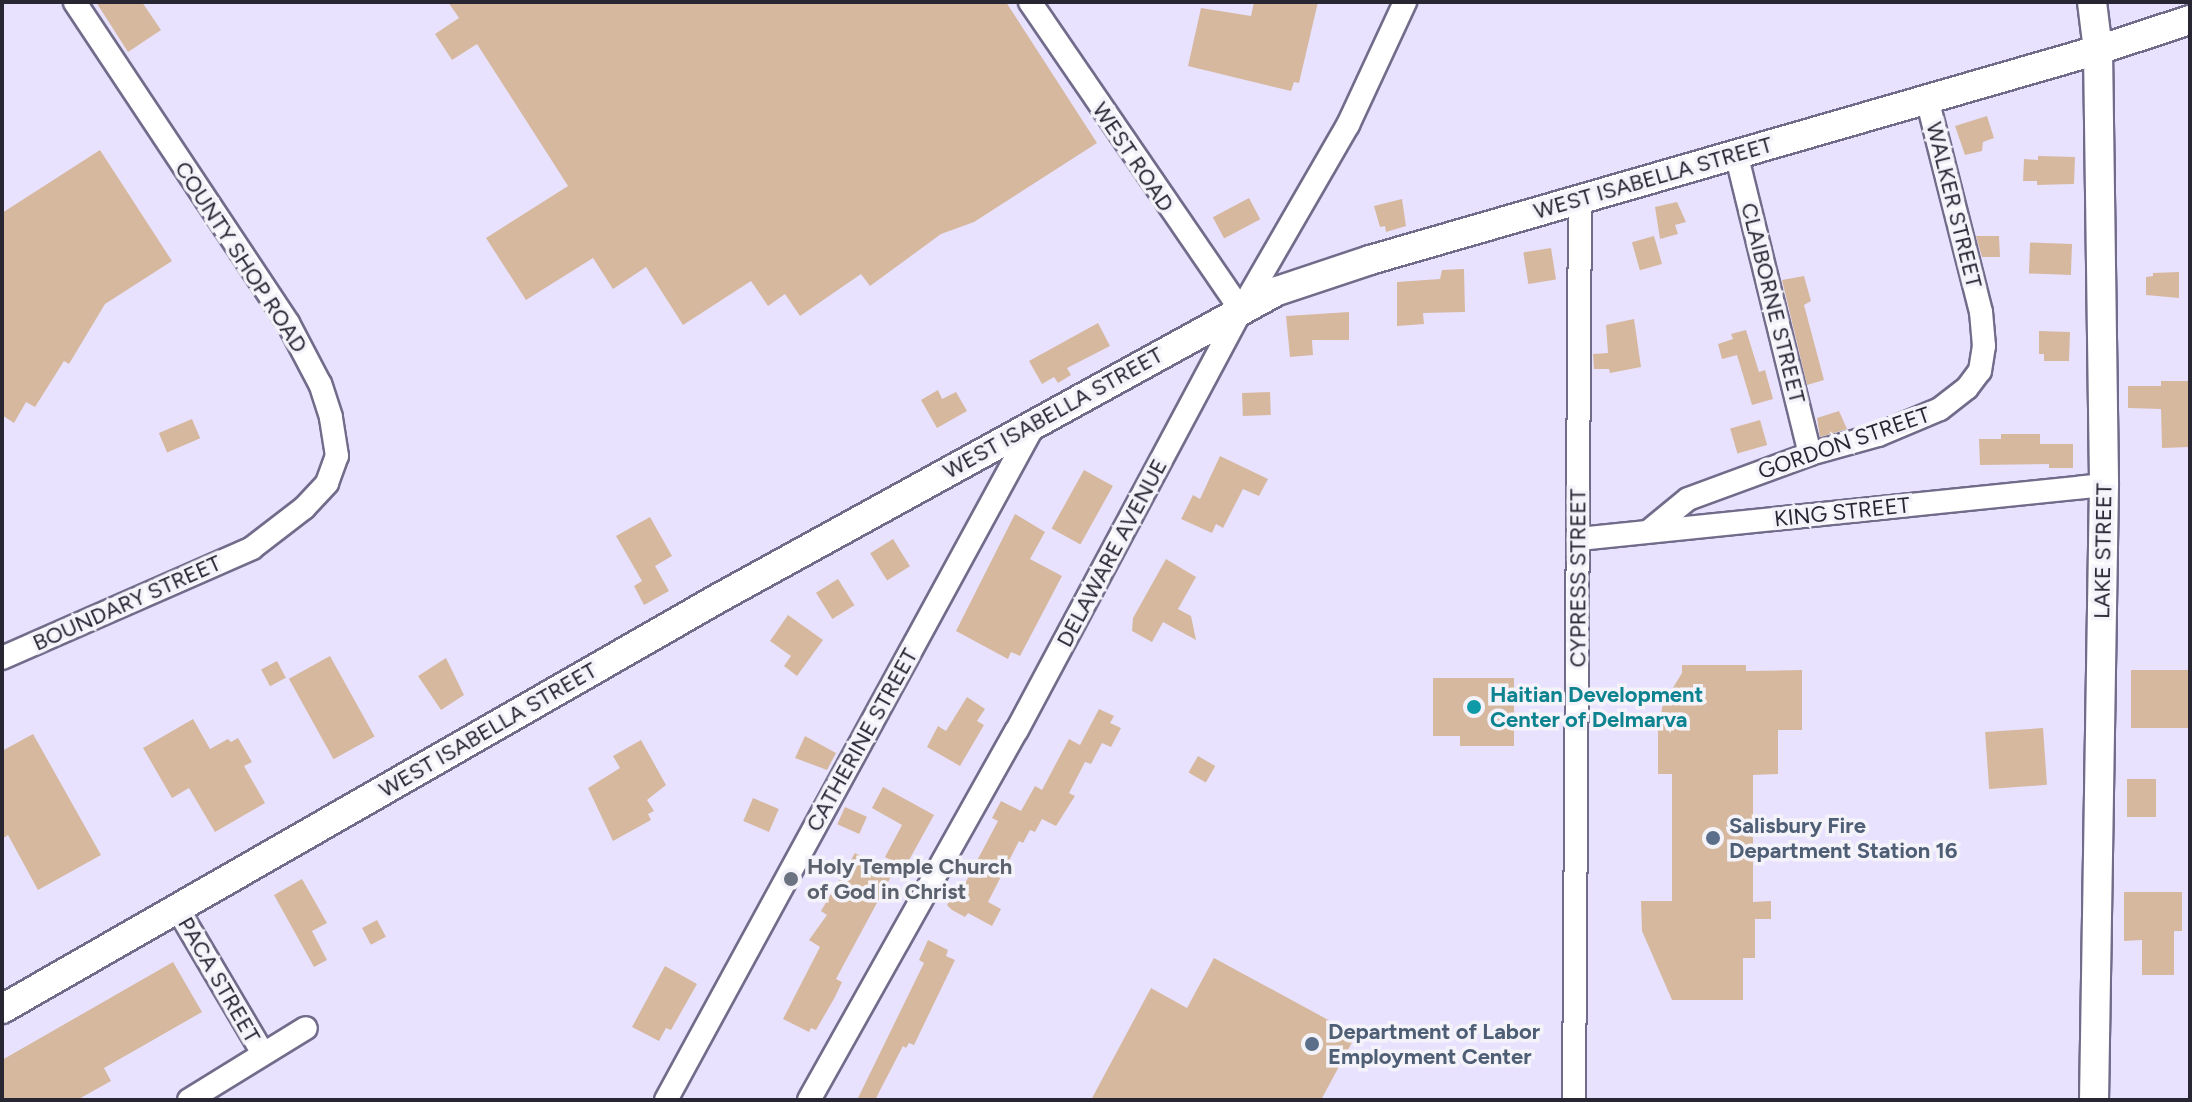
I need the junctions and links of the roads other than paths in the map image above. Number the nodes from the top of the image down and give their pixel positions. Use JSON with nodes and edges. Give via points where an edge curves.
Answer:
{"nodes":[{"id":1,"x":75,"y":2,"type":"edge"},
{"id":2,"x":1030,"y":2,"type":"edge"},
{"id":3,"x":1405,"y":2,"type":"edge"},
{"id":4,"x":2092,"y":2,"type":"edge"},
{"id":5,"x":2190,"y":20,"type":"edge"},
{"id":6,"x":2098,"y":50,"type":"junction"},
{"id":7,"x":1927,"y":98,"type":"junction"},
{"id":8,"x":1736,"y":153,"type":"junction"},
{"id":9,"x":1580,"y":199,"type":"junction"},
{"id":10,"x":1241,"y":310,"type":"junction"},
{"id":11,"x":1981,"y":312,"type":"joint"},
{"id":12,"x":1035,"y":423,"type":"junction"},
{"id":13,"x":1810,"y":454,"type":"junction"},
{"id":14,"x":2104,"y":485,"type":"junction"},
{"id":15,"x":1649,"y":531,"type":"junction"},
{"id":16,"x":1579,"y":539,"type":"junction"},
{"id":17,"x":252,"y":548,"type":"joint"},
{"id":18,"x":2,"y":658,"type":"edge"},
{"id":19,"x":177,"y":908,"type":"junction"},
{"id":20,"x":2,"y":1009,"type":"edge"},
{"id":21,"x":306,"y":1028,"type":"dead end"},
{"id":22,"x":262,"y":1052,"type":"junction"},
{"id":23,"x":189,"y":1100,"type":"edge"},
{"id":24,"x":666,"y":1100,"type":"edge"},
{"id":25,"x":809,"y":1100,"type":"edge"},
{"id":26,"x":1574,"y":1100,"type":"edge"},
{"id":27,"x":2094,"y":1100,"type":"edge"}],
"edges":[{"from":1,"to":17,"type":"street","name":"COUNTY SHOP ROAD","via":[[288,323],[331,417],[337,456],[327,483]]},
{"from":2,"to":10,"type":"street","name":"WEST ROAD"},
{"from":3,"to":10,"type":"street","name":"DELAWARE AVENUE","via":[[1348,125]]},
{"from":4,"to":6,"type":"street","name":"LAKE STREET"},
{"from":5,"to":6,"type":"street","name":"WEST ISABELLA STREET"},
{"from":6,"to":7,"type":"street","name":"WEST ISABELLA STREET"},
{"from":6,"to":14,"type":"street","name":"LAKE STREET"},
{"from":7,"to":8,"type":"street","name":"WEST ISABELLA STREET"},
{"from":7,"to":11,"type":"street","name":"WALKER STREET"},
{"from":8,"to":9,"type":"street","name":"WEST ISABELLA STREET"},
{"from":8,"to":13,"type":"street","name":"CLAIBORNE STREET"},
{"from":9,"to":10,"type":"street","name":"WEST ISABELLA STREET","via":[[1320,275]]},
{"from":9,"to":16,"type":"street","name":"CYPRESS STREET"},
{"from":10,"to":12,"type":"street","name":"WEST ISABELLA STREET"},
{"from":10,"to":25,"type":"street","name":"DELAWARE AVENUE","via":[[1017,730]]},
{"from":11,"to":13,"type":"street","name":"GORDON STREET","via":[[1984,353],[1980,371],[1967,388],[1940,409],[1891,430]]},
{"from":12,"to":19,"type":"street","name":"WEST ISABELLA STREET"},
{"from":12,"to":24,"type":"street","name":"CATHERINE STREET"},
{"from":13,"to":15,"type":"street","name":"GORDON STREET","via":[[1688,499]]},
{"from":14,"to":15,"type":"street","name":"KING STREET"},
{"from":14,"to":27,"type":"street","name":"LAKE STREET"},
{"from":15,"to":16,"type":"street","name":"KING STREET"},
{"from":16,"to":26,"type":"street","name":"CYPRESS STREET"},
{"from":17,"to":18,"type":"street","name":"BOUNDARY STREET"},
{"from":19,"to":20,"type":"street","name":"WEST ISABELLA STREET"},
{"from":19,"to":22,"type":"street","name":"PACA STREET"},
{"from":21,"to":22,"type":"street"},
{"from":22,"to":23,"type":"street"}]}
